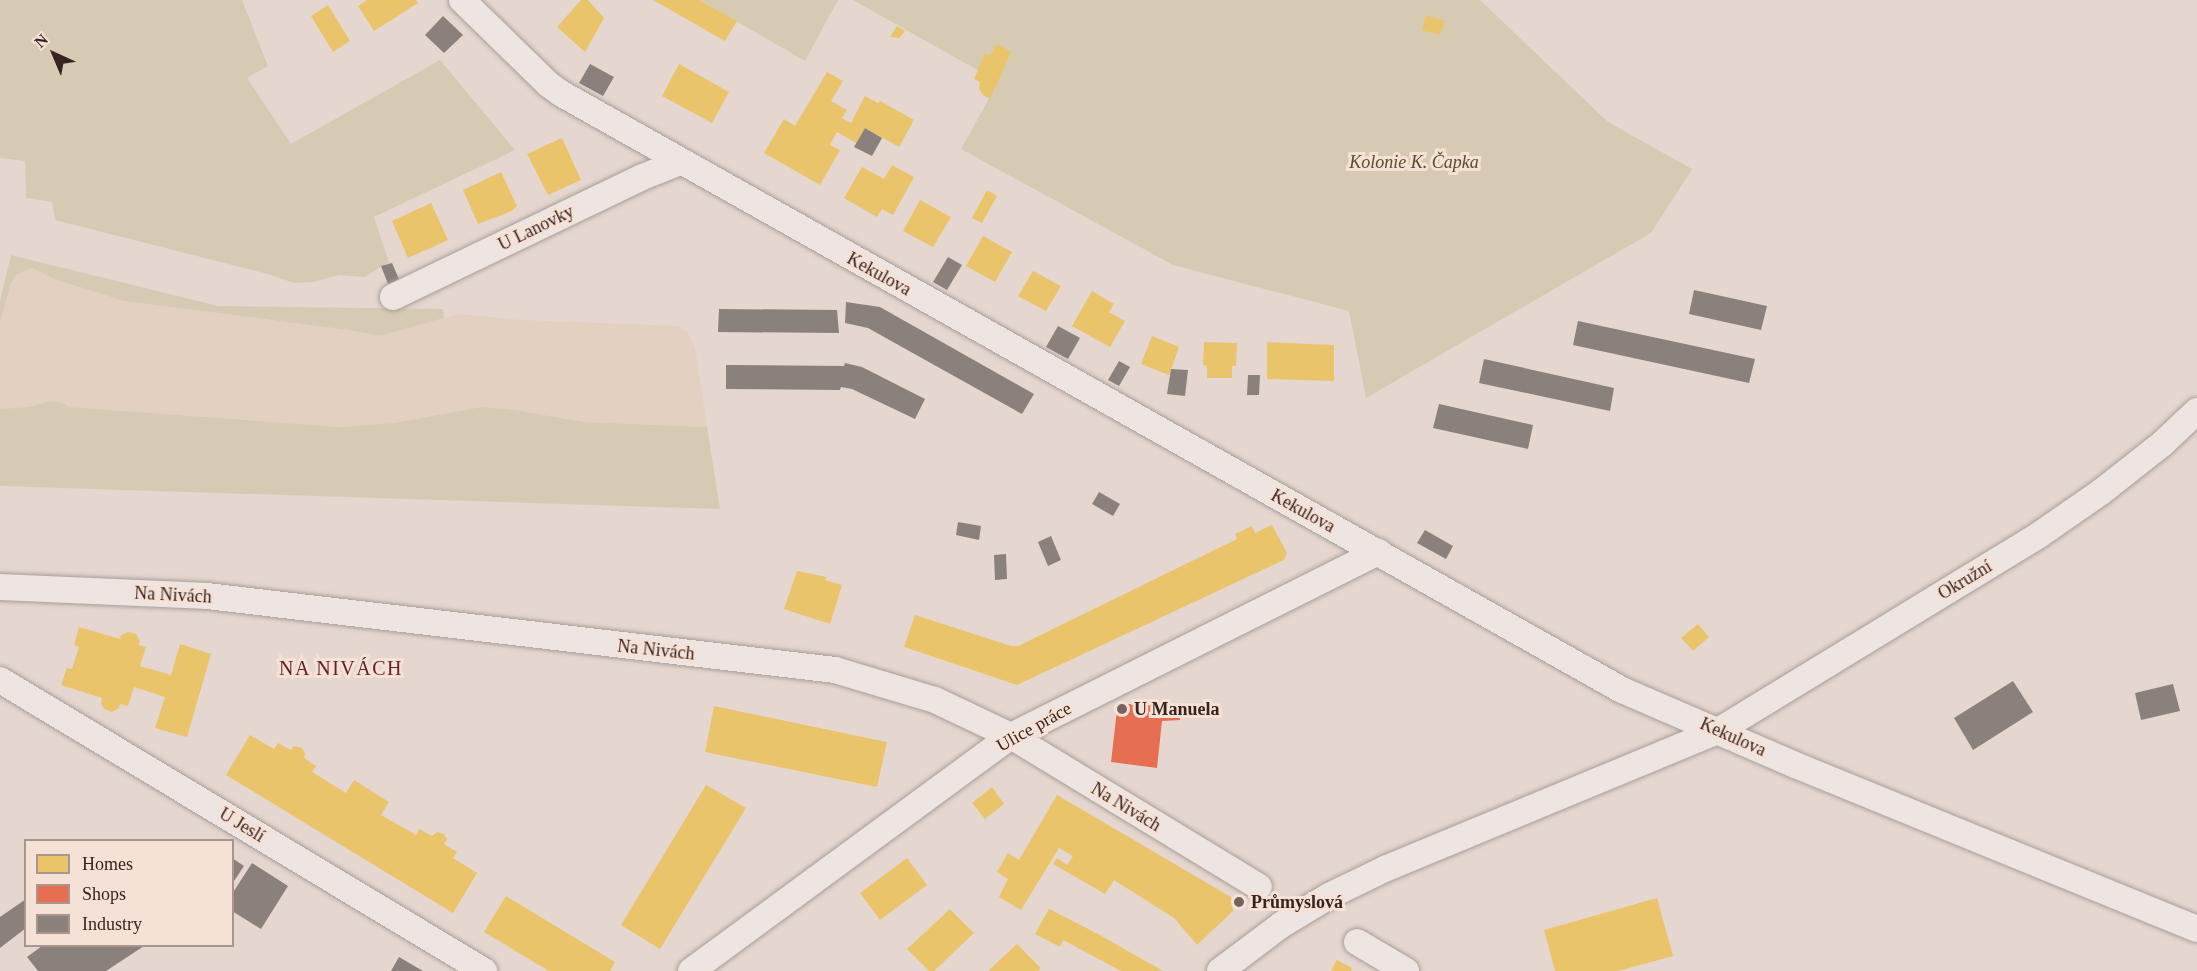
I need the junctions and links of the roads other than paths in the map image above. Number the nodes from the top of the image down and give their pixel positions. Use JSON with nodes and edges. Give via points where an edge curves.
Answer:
{"nodes":[{"id":1,"x":462,"y":0,"type":"edge"},
{"id":2,"x":680,"y":162,"type":"junction"},
{"id":3,"x":393,"y":297,"type":"dead end"},
{"id":4,"x":2197,"y":411,"type":"edge"},
{"id":5,"x":1378,"y":552,"type":"junction"},
{"id":6,"x":0,"y":587,"type":"edge"},
{"id":7,"x":0,"y":680,"type":"edge"},
{"id":8,"x":1718,"y":730,"type":"junction"},
{"id":9,"x":1011,"y":736,"type":"junction"},
{"id":10,"x":1259,"y":887,"type":"dead end"},
{"id":11,"x":2197,"y":929,"type":"edge"},
{"id":12,"x":1358,"y":942,"type":"dead end"},
{"id":13,"x":483,"y":971,"type":"edge"},
{"id":14,"x":691,"y":971,"type":"edge"},
{"id":15,"x":1220,"y":971,"type":"edge"},
{"id":16,"x":1406,"y":971,"type":"edge"}],
"edges":[{"from":1,"to":2,"type":"street","name":"Kekulova","via":[[548,84]]},
{"from":2,"to":3,"type":"street","name":"U Lanovky"},
{"from":2,"to":5,"type":"street","name":"Kekulova"},
{"from":4,"to":8,"type":"street","name":"Okružní","via":[[2101,492],[2039,535]]},
{"from":5,"to":8,"type":"street","name":"Kekulova","via":[[1622,690]]},
{"from":5,"to":9,"type":"street","name":"Ulice práce"},
{"from":6,"to":9,"type":"street","name":"Na Nivách","via":[[207,596],[835,670],[935,700]]},
{"from":7,"to":13,"type":"street","name":"U Jeslí"},
{"from":8,"to":11,"type":"street","name":"Kekulova"},
{"from":8,"to":15,"type":"street","via":[[1329,896],[1281,925]]},
{"from":9,"to":10,"type":"street","name":"Na Nivách"},
{"from":9,"to":14,"type":"street","name":"Ulice práce"},
{"from":12,"to":16,"type":"street"}]}
